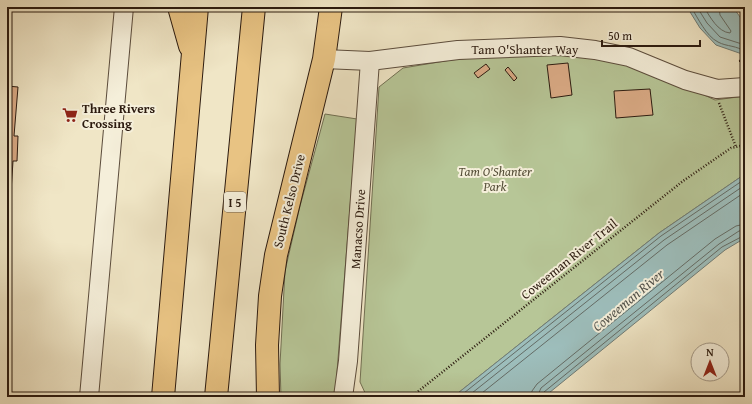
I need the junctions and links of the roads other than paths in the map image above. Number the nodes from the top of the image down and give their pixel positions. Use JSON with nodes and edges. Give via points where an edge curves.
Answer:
{"nodes":[{"id":1,"x":124,"y":7,"type":"edge"},
{"id":2,"x":179,"y":7,"type":"edge"},
{"id":3,"x":197,"y":7,"type":"edge"},
{"id":4,"x":254,"y":7,"type":"edge"},
{"id":5,"x":331,"y":7,"type":"edge"},
{"id":6,"x":193,"y":57,"type":"junction"},
{"id":7,"x":324,"y":59,"type":"junction"},
{"id":8,"x":370,"y":61,"type":"junction"},
{"id":9,"x":745,"y":87,"type":"edge"},
{"id":10,"x":89,"y":397,"type":"edge"},
{"id":11,"x":163,"y":397,"type":"edge"},
{"id":12,"x":216,"y":397,"type":"edge"},
{"id":13,"x":268,"y":397,"type":"edge"},
{"id":14,"x":343,"y":397,"type":"edge"}],
"edges":[{"from":1,"to":10,"type":"street"},
{"from":2,"to":6,"type":"main road"},
{"from":3,"to":6,"type":"main road"},
{"from":4,"to":12,"type":"main road","number":"I 5"},
{"from":5,"to":7,"type":"main road","name":"South Kelso Drive"},
{"from":6,"to":11,"type":"main road"},
{"from":7,"to":8,"type":"street","name":"Tam O'Shanter Way"},
{"from":7,"to":13,"type":"main road","name":"South Kelso Drive","via":[[276,255],[267,345]]},
{"from":8,"to":9,"type":"street","name":"Tam O'Shanter Way","via":[[458,50],[560,46],[629,57],[685,80],[717,89]]},
{"from":8,"to":14,"type":"street","name":"Manacso Drive","via":[[348,361]]}]}
